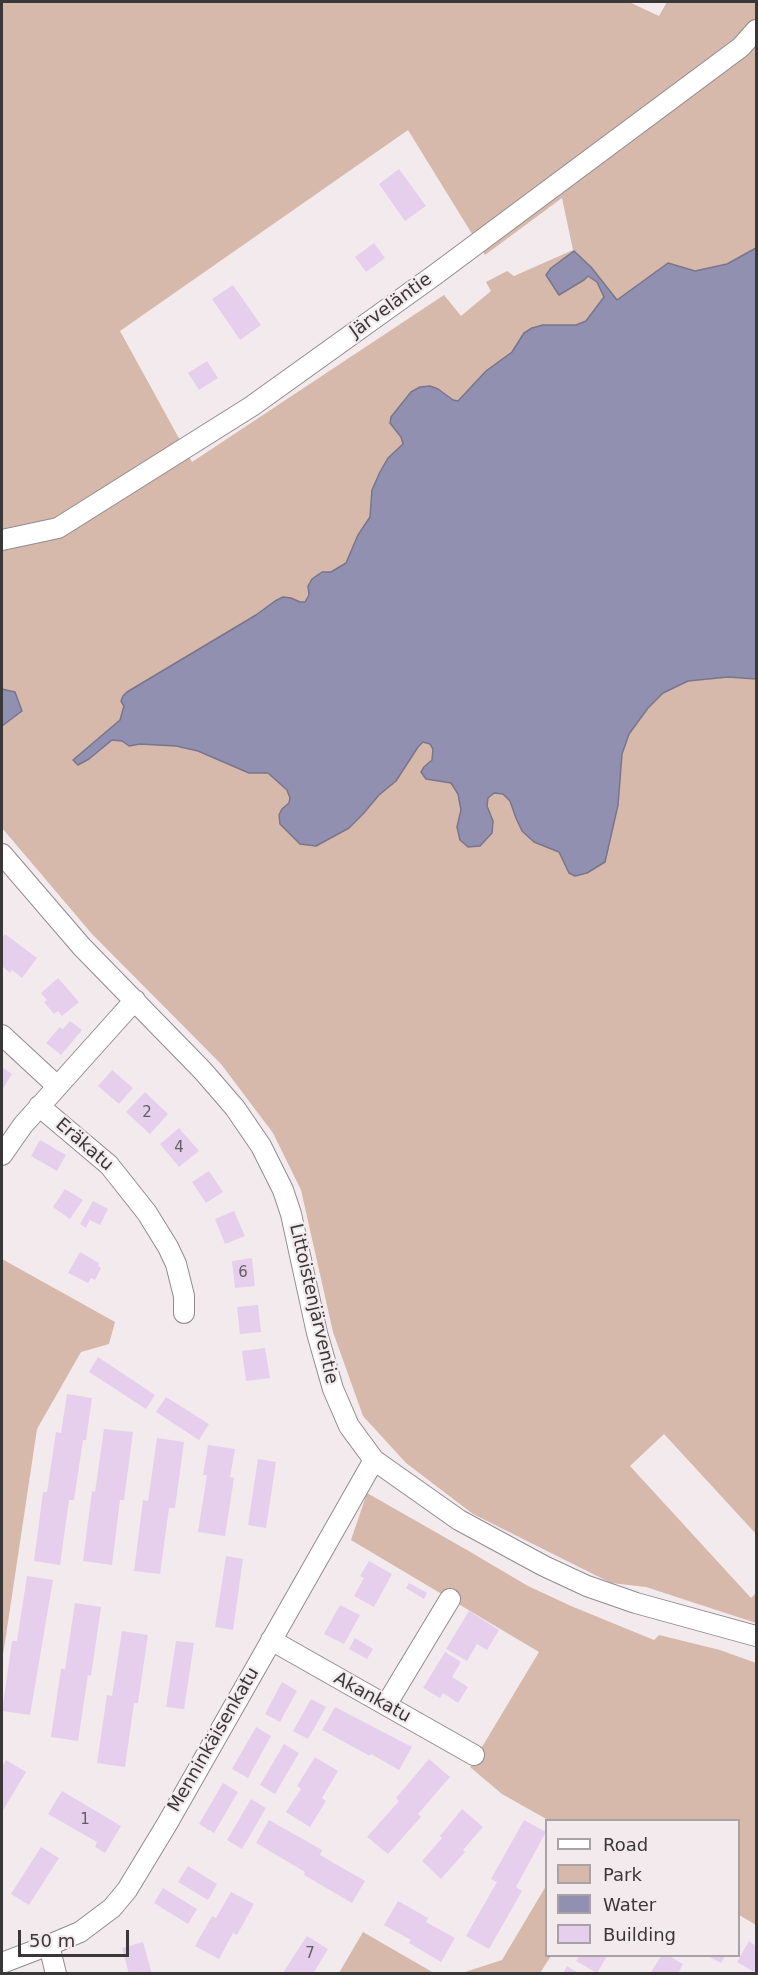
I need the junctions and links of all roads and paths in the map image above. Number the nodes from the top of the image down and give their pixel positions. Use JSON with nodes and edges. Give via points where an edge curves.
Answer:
{"nodes":[{"id":1,"x":756,"y":30,"type":"edge"},
{"id":2,"x":2,"y":540,"type":"edge"},
{"id":3,"x":2,"y":854,"type":"edge"},
{"id":4,"x":135,"y":1000,"type":"junction"},
{"id":5,"x":2,"y":1035,"type":"edge"},
{"id":6,"x":57,"y":1086,"type":"junction"},
{"id":7,"x":39,"y":1106,"type":"junction"},
{"id":8,"x":2,"y":1155,"type":"edge"},
{"id":9,"x":184,"y":1313,"type":"dead end"},
{"id":10,"x":374,"y":1460,"type":"junction"},
{"id":11,"x":450,"y":1599,"type":"dead end"},
{"id":12,"x":756,"y":1636,"type":"edge"},
{"id":13,"x":271,"y":1640,"type":"junction"},
{"id":14,"x":386,"y":1705,"type":"junction"},
{"id":15,"x":474,"y":1755,"type":"dead end"},
{"id":16,"x":49,"y":1946,"type":"junction"},
{"id":17,"x":2,"y":1962,"type":"edge"},
{"id":18,"x":56,"y":1974,"type":"edge"}],
"edges":[{"from":1,"to":2,"type":"street","name":"Järveläntie","via":[[741,47],[252,406],[58,528]]},
{"from":3,"to":4,"type":"street","name":"Littoistenjärventie","via":[[82,947]]},
{"from":4,"to":6,"type":"street","name":"Eräkatu"},
{"from":4,"to":10,"type":"street","name":"Littoistenjärventie","via":[[221,1090],[249,1127],[284,1190],[333,1389],[349,1426]]},
{"from":5,"to":6,"type":"street"},
{"from":6,"to":7,"type":"street","name":"Eräkatu"},
{"from":7,"to":8,"type":"street"},
{"from":7,"to":9,"type":"street","name":"Eräkatu","via":[[108,1165],[141,1205],[176,1264]]},
{"from":10,"to":12,"type":"street","name":"Littoistenjärventie","via":[[459,1520],[565,1576],[636,1603]]},
{"from":10,"to":13,"type":"street","name":"Menninkäisenkatu"},
{"from":11,"to":14,"type":"street"},
{"from":13,"to":14,"type":"street","name":"Akankatu"},
{"from":13,"to":16,"type":"street","name":"Menninkäisenkatu","via":[[126,1890],[93,1924]]},
{"from":14,"to":15,"type":"street","name":"Akankatu"},
{"from":16,"to":17,"type":"street","name":"Menninkäisenkatu"},
{"from":16,"to":18,"type":"street"}]}
